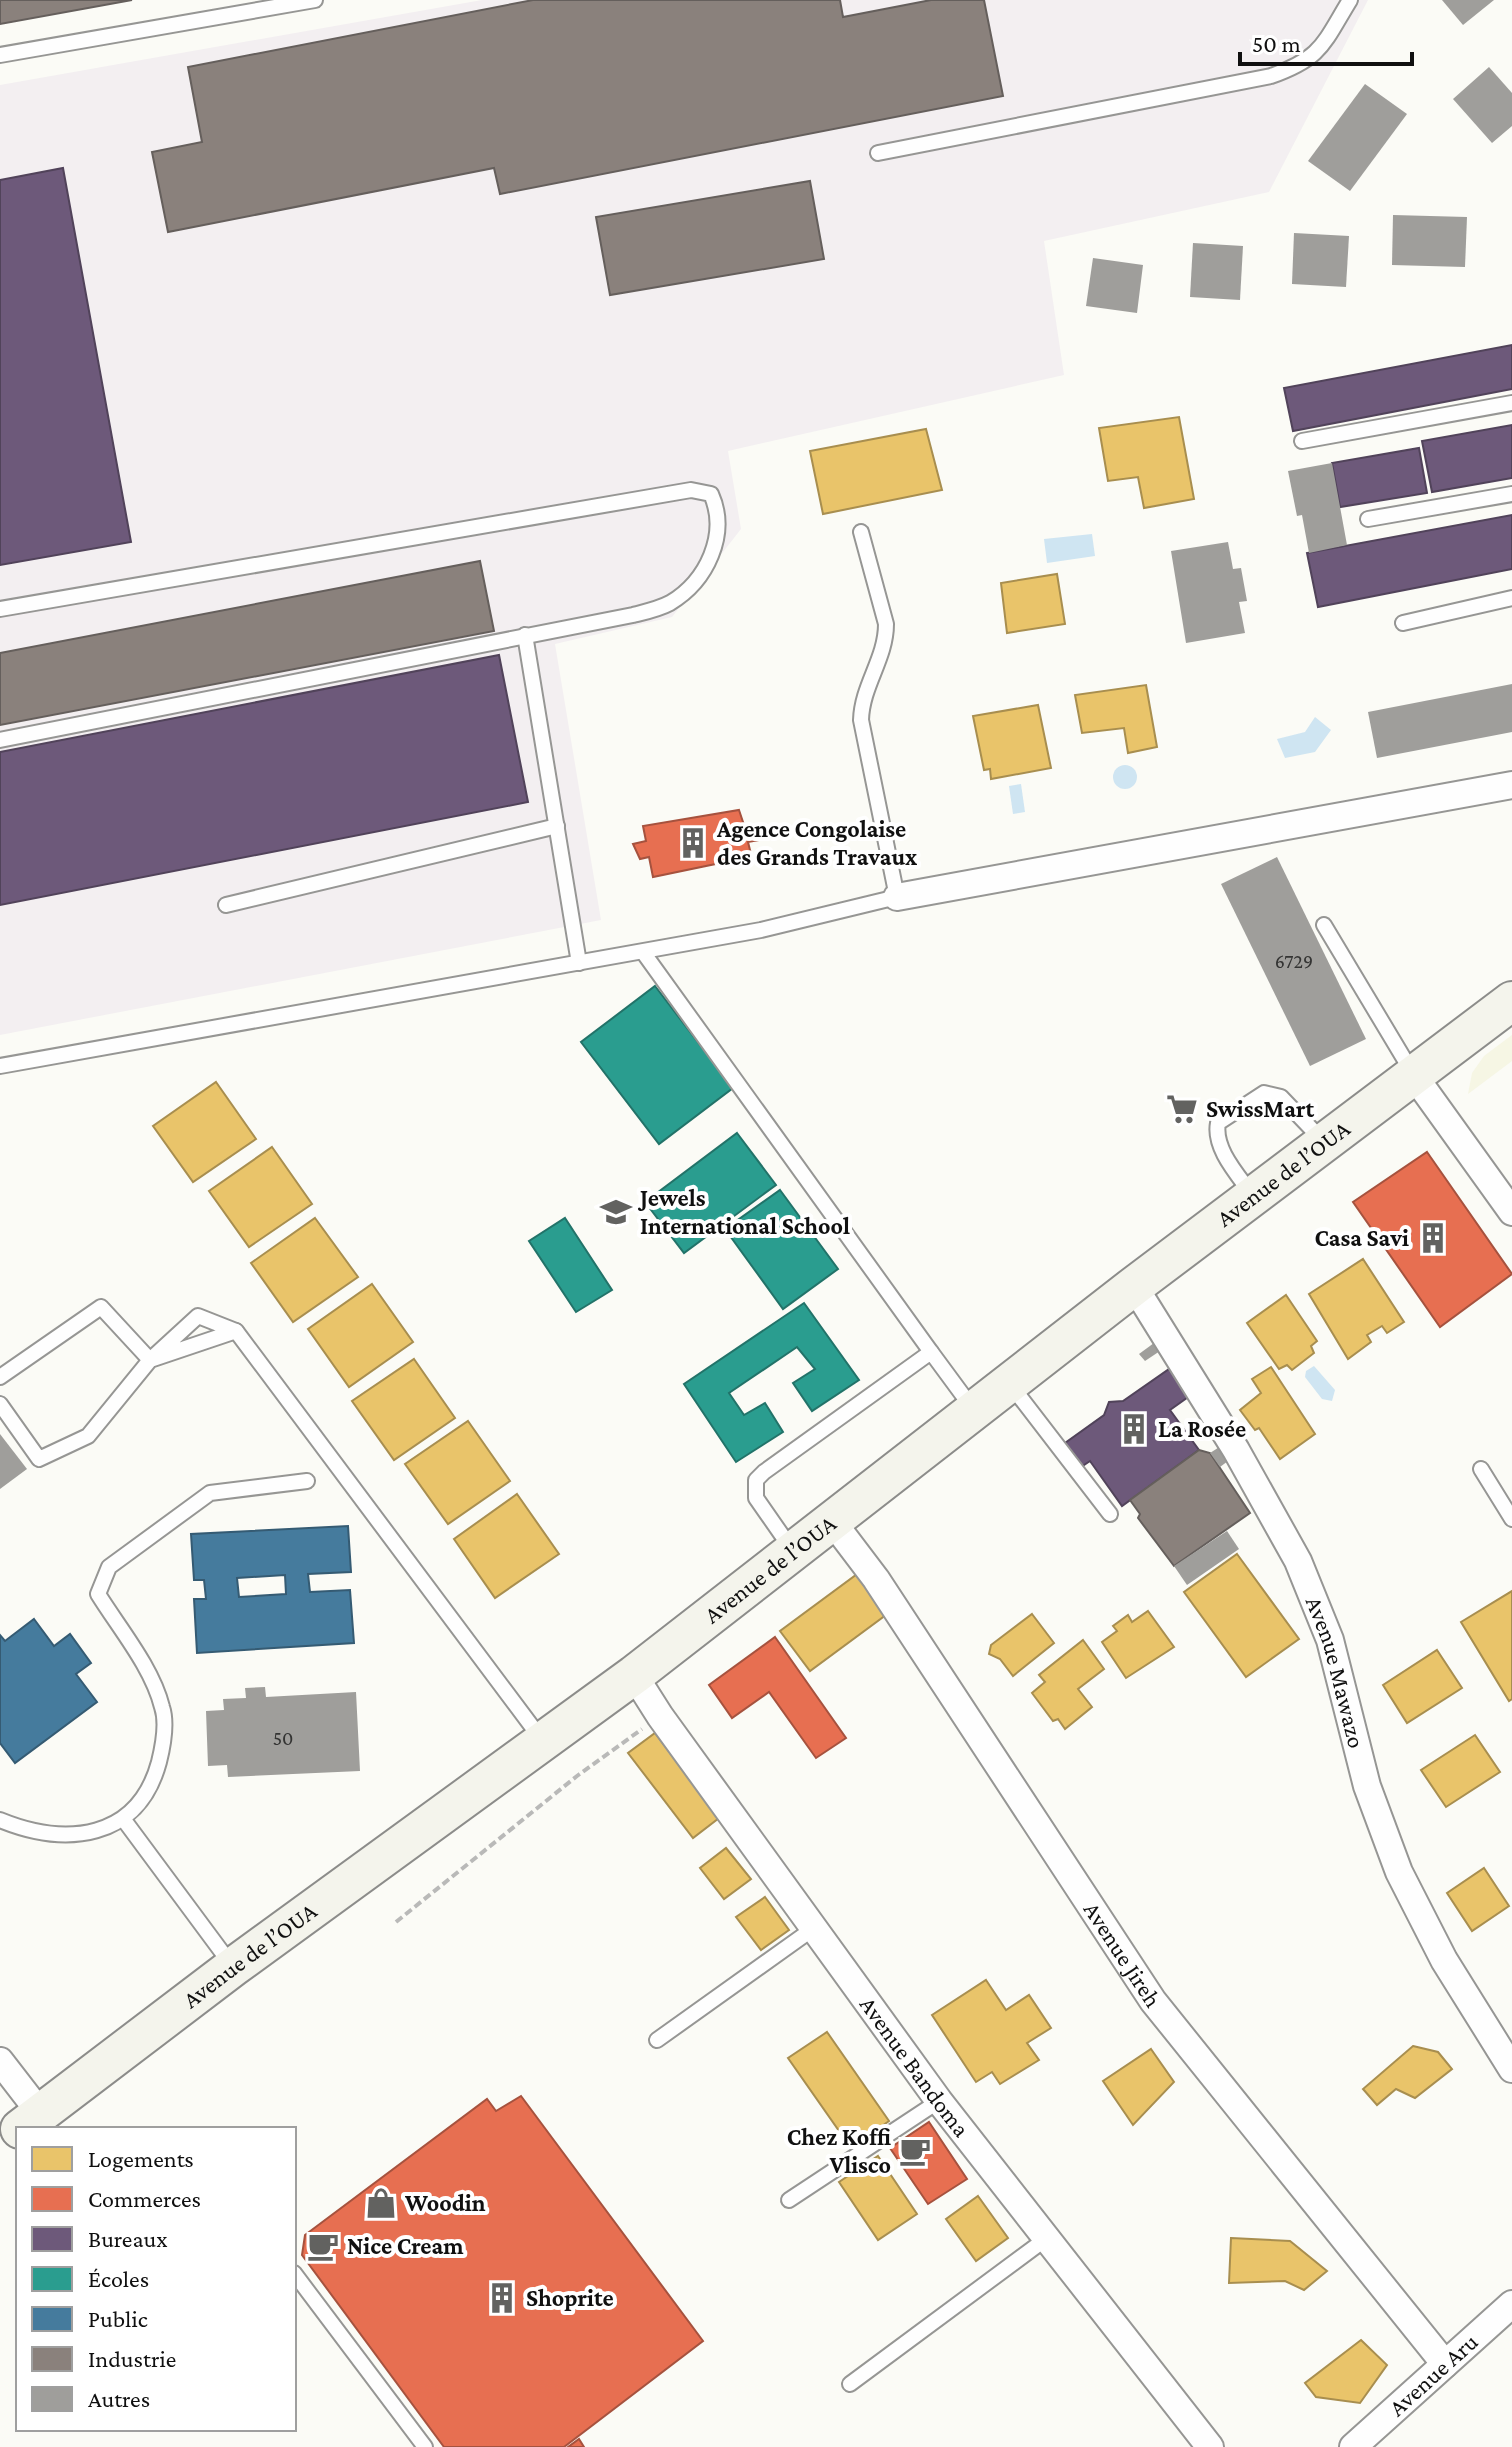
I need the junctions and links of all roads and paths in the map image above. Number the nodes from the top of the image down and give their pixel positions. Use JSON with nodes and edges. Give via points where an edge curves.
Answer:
{"nodes":[{"id":1,"x":315,"y":0,"type":"edge"},
{"id":2,"x":1350,"y":0,"type":"edge"},
{"id":3,"x":0,"y":55,"type":"edge"},
{"id":4,"x":878,"y":153,"type":"dead end"},
{"id":5,"x":1512,"y":403,"type":"edge"},
{"id":6,"x":1302,"y":441,"type":"dead end"},
{"id":7,"x":1512,"y":494,"type":"edge"},
{"id":8,"x":1368,"y":519,"type":"dead end"},
{"id":9,"x":861,"y":532,"type":"dead end"},
{"id":10,"x":1512,"y":598,"type":"edge"},
{"id":11,"x":0,"y":609,"type":"edge"},
{"id":12,"x":1403,"y":623,"type":"dead end"},
{"id":13,"x":525,"y":635,"type":"junction"},
{"id":14,"x":0,"y":740,"type":"edge"},
{"id":15,"x":1512,"y":785,"type":"edge"},
{"id":16,"x":557,"y":826,"type":"junction"},
{"id":17,"x":897,"y":897,"type":"junction"},
{"id":18,"x":226,"y":905,"type":"dead end"},
{"id":19,"x":1324,"y":925,"type":"dead end"},
{"id":20,"x":643,"y":952,"type":"junction"},
{"id":21,"x":579,"y":963,"type":"junction"},
{"id":22,"x":1512,"y":1001,"type":"edge"},
{"id":23,"x":0,"y":1066,"type":"edge"},
{"id":24,"x":1415,"y":1077,"type":"junction"},
{"id":25,"x":1325,"y":1143,"type":"junction"},
{"id":26,"x":1253,"y":1197,"type":"junction"},
{"id":27,"x":1512,"y":1212,"type":"edge"},
{"id":28,"x":1134,"y":1286,"type":"junction"},
{"id":29,"x":236,"y":1331,"type":"junction"},
{"id":30,"x":931,"y":1352,"type":"junction"},
{"id":31,"x":150,"y":1360,"type":"junction"},
{"id":32,"x":0,"y":1377,"type":"edge"},
{"id":33,"x":1008,"y":1383,"type":"junction"},
{"id":34,"x":0,"y":1404,"type":"edge"},
{"id":35,"x":974,"y":1409,"type":"junction"},
{"id":36,"x":1481,"y":1469,"type":"dead end"},
{"id":37,"x":307,"y":1481,"type":"dead end"},
{"id":38,"x":1110,"y":1514,"type":"dead end"},
{"id":39,"x":1512,"y":1519,"type":"edge"},
{"id":40,"x":832,"y":1521,"type":"junction"},
{"id":41,"x":793,"y":1551,"type":"junction"},
{"id":42,"x":634,"y":1675,"type":"junction"},
{"id":43,"x":660,"y":1716,"type":"junction"},
{"id":44,"x":542,"y":1740,"type":"junction"},
{"id":45,"x":0,"y":1820,"type":"edge"},
{"id":46,"x":124,"y":1820,"type":"junction"},
{"id":47,"x":396,"y":1922,"type":"dead end"},
{"id":48,"x":814,"y":1928,"type":"junction"},
{"id":49,"x":233,"y":1967,"type":"junction"},
{"id":50,"x":657,"y":2040,"type":"dead end"},
{"id":51,"x":0,"y":2061,"type":"edge"},
{"id":52,"x":1512,"y":2069,"type":"edge"},
{"id":53,"x":939,"y":2101,"type":"junction"},
{"id":54,"x":26,"y":2124,"type":"edge"},
{"id":55,"x":16,"y":2132,"type":"edge"},
{"id":56,"x":0,"y":2144,"type":"edge"},
{"id":57,"x":789,"y":2200,"type":"dead end"},
{"id":58,"x":1047,"y":2238,"type":"junction"},
{"id":59,"x":296,"y":2276,"type":"edge"},
{"id":60,"x":1512,"y":2304,"type":"edge"},
{"id":61,"x":1445,"y":2364,"type":"junction"},
{"id":62,"x":850,"y":2384,"type":"dead end"},
{"id":63,"x":425,"y":2447,"type":"edge"},
{"id":64,"x":1210,"y":2447,"type":"edge"},
{"id":65,"x":1353,"y":2447,"type":"edge"}],
"edges":[{"from":1,"to":3,"type":"lane"},
{"from":2,"to":4,"type":"lane","via":[[1318,54],[1271,76]]},
{"from":5,"to":6,"type":"lane"},
{"from":7,"to":8,"type":"lane"},
{"from":9,"to":17,"type":"lane","via":[[886,638],[861,701],[861,720]]},
{"from":10,"to":12,"type":"lane"},
{"from":11,"to":13,"type":"lane","via":[[691,490],[711,494],[719,521],[717,544],[709,561],[668,605]]},
{"from":13,"to":14,"type":"lane"},
{"from":13,"to":16,"type":"lane"},
{"from":15,"to":17,"type":"street"},
{"from":16,"to":18,"type":"lane"},
{"from":16,"to":21,"type":"lane"},
{"from":17,"to":20,"type":"lane"},
{"from":19,"to":24,"type":"lane"},
{"from":20,"to":21,"type":"lane"},
{"from":20,"to":30,"type":"lane"},
{"from":21,"to":23,"type":"lane"},
{"from":22,"to":24,"type":"main road","name":"Avenue de l’OUA"},
{"from":24,"to":25,"type":"main road","name":"Avenue de l’OUA"},
{"from":24,"to":27,"type":"street"},
{"from":25,"to":26,"type":"main road","name":"Avenue de l’OUA"},
{"from":25,"to":26,"type":"lane","via":[[1275,1095],[1264,1093],[1218,1123],[1221,1147]]},
{"from":26,"to":28,"type":"main road","name":"Avenue de l’OUA"},
{"from":28,"to":33,"type":"main road","name":"Avenue de l’OUA"},
{"from":28,"to":52,"type":"street","name":"Avenue Mawazo","via":[[1298,1561],[1330,1640],[1367,1786],[1399,1872],[1444,1960]]},
{"from":29,"to":31,"type":"lane"},
{"from":29,"to":31,"type":"lane","via":[[198,1316]]},
{"from":29,"to":44,"type":"lane"},
{"from":30,"to":35,"type":"lane"},
{"from":30,"to":41,"type":"lane","via":[[756,1480],[756,1498]]},
{"from":31,"to":32,"type":"lane","via":[[101,1307]]},
{"from":31,"to":34,"type":"lane","via":[[88,1436],[39,1459]]},
{"from":33,"to":35,"type":"main road","name":"Avenue de l’OUA"},
{"from":33,"to":38,"type":"lane"},
{"from":35,"to":40,"type":"main road","name":"Avenue de l’OUA"},
{"from":36,"to":39,"type":"lane"},
{"from":37,"to":46,"type":"lane","via":[[210,1493],[109,1567],[98,1594],[163,1708],[162,1748],[152,1785]]},
{"from":40,"to":41,"type":"main road","name":"Avenue de l’OUA"},
{"from":40,"to":61,"type":"street","name":"Avenue Jireh","via":[[876,1579],[1153,2001]]},
{"from":41,"to":42,"type":"main road","name":"Avenue de l’OUA"},
{"from":42,"to":43,"type":"street","name":"Avenue Bandoma"},
{"from":42,"to":44,"type":"main road","name":"Avenue de l’OUA"},
{"from":43,"to":47,"type":"path"},
{"from":43,"to":48,"type":"street","name":"Avenue Bandoma"},
{"from":44,"to":49,"type":"main road","name":"Avenue de l’OUA"},
{"from":45,"to":46,"type":"lane","via":[[28,1831],[66,1835]]},
{"from":46,"to":49,"type":"lane"},
{"from":48,"to":50,"type":"lane"},
{"from":48,"to":53,"type":"street","name":"Avenue Bandoma"},
{"from":49,"to":54,"type":"main road","name":"Avenue de l’OUA"},
{"from":51,"to":54,"type":"street"},
{"from":53,"to":57,"type":"lane"},
{"from":53,"to":58,"type":"street","name":"Avenue Bandoma"},
{"from":55,"to":56,"type":"main road","name":"Avenue de l’OUA"},
{"from":58,"to":62,"type":"lane"},
{"from":58,"to":64,"type":"street","name":"Avenue Bandoma"},
{"from":59,"to":63,"type":"lane"},
{"from":60,"to":61,"type":"street","name":"Avenue Aru"},
{"from":61,"to":65,"type":"street","name":"Avenue Aru"}]}
